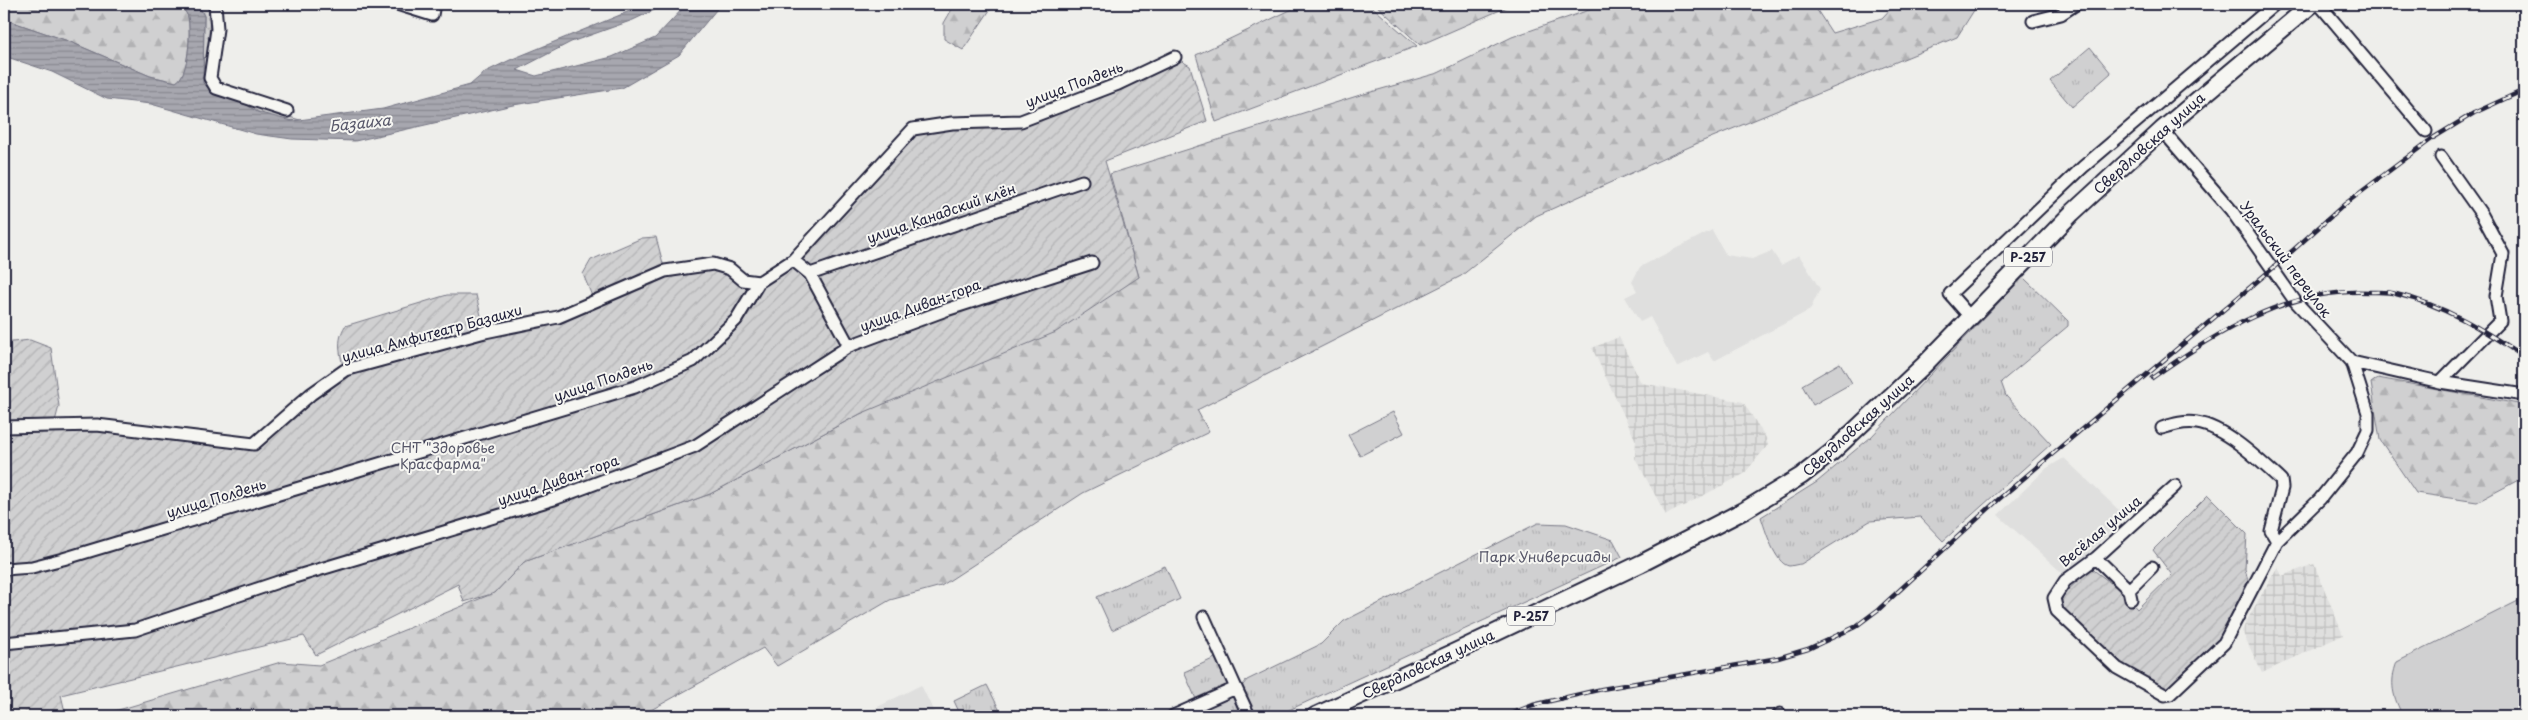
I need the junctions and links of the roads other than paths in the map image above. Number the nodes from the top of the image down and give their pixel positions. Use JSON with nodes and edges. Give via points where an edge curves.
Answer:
{"nodes":[{"id":1,"x":215,"y":4,"type":"edge"},
{"id":2,"x":397,"y":4,"type":"edge"},
{"id":3,"x":434,"y":4,"type":"edge"},
{"id":4,"x":2076,"y":4,"type":"edge"},
{"id":5,"x":2275,"y":4,"type":"edge"},
{"id":6,"x":2312,"y":4,"type":"edge"},
{"id":7,"x":2319,"y":4,"type":"edge"},
{"id":8,"x":2033,"y":21,"type":"dead end"},
{"id":9,"x":1175,"y":57,"type":"dead end"},
{"id":10,"x":287,"y":112,"type":"dead end"},
{"id":11,"x":2162,"y":130,"type":"junction"},
{"id":12,"x":2426,"y":130,"type":"dead end"},
{"id":13,"x":2441,"y":157,"type":"dead end"},
{"id":14,"x":1082,"y":181,"type":"dead end"},
{"id":15,"x":792,"y":260,"type":"junction"},
{"id":16,"x":1092,"y":263,"type":"dead end"},
{"id":17,"x":810,"y":274,"type":"junction"},
{"id":18,"x":759,"y":282,"type":"junction"},
{"id":19,"x":1970,"y":317,"type":"junction"},
{"id":20,"x":849,"y":346,"type":"junction"},
{"id":21,"x":2352,"y":362,"type":"junction"},
{"id":22,"x":2440,"y":382,"type":"junction"},
{"id":23,"x":2524,"y":396,"type":"edge"},
{"id":24,"x":4,"y":427,"type":"edge"},
{"id":25,"x":2162,"y":428,"type":"dead end"},
{"id":26,"x":2175,"y":486,"type":"dead end"},
{"id":27,"x":2277,"y":541,"type":"junction"},
{"id":28,"x":2096,"y":558,"type":"junction"},
{"id":29,"x":2152,"y":567,"type":"dead end"},
{"id":30,"x":4,"y":569,"type":"edge"},
{"id":31,"x":1204,"y":616,"type":"dead end"},
{"id":32,"x":4,"y":643,"type":"edge"},
{"id":33,"x":1234,"y":684,"type":"junction"},
{"id":34,"x":1173,"y":716,"type":"edge"},
{"id":35,"x":1249,"y":716,"type":"edge"},
{"id":36,"x":1315,"y":716,"type":"edge"}],
"edges":[{"from":1,"to":10,"type":"street","via":[[217,29],[210,78],[216,88]]},
{"from":2,"to":3,"type":"street","via":[[432,15]]},
{"from":4,"to":8,"type":"street","via":[[2061,14]]},
{"from":5,"to":19,"type":"street","via":[[2083,167],[1950,294]]},
{"from":6,"to":11,"type":"highway","name":"Свердловская улица","number":"Р-257"},
{"from":7,"to":12,"type":"street"},
{"from":9,"to":15,"type":"street","name":"улица Полдень","via":[[1118,84],[1020,121],[952,123],[913,129]]},
{"from":11,"to":19,"type":"highway","name":"Свердловская улица","number":"Р-257","via":[[2072,213]]},
{"from":11,"to":21,"type":"street","name":"Уральский переулок","via":[[2231,210],[2295,301]]},
{"from":13,"to":22,"type":"street","via":[[2482,215],[2503,254],[2496,296],[2500,321]]},
{"from":14,"to":17,"type":"street","name":"улица Канадский клён"},
{"from":15,"to":17,"type":"street"},
{"from":15,"to":18,"type":"street","name":"улица Полдень"},
{"from":16,"to":20,"type":"street","name":"улица Диван-гора","via":[[946,310]]},
{"from":17,"to":20,"type":"street"},
{"from":18,"to":24,"type":"street","name":"улица Амфитеатр Базаихи","via":[[743,280],[730,269],[713,264],[665,271],[558,317],[485,332],[345,370],[311,394],[254,444],[97,425]]},
{"from":18,"to":30,"type":"street","name":"улица Полдень","via":[[736,320],[693,361],[635,387],[64,559]]},
{"from":19,"to":36,"type":"highway","name":"Свердловская улица","number":"Р-257","via":[[1866,421],[1801,476],[1745,510],[1642,563]]},
{"from":20,"to":32,"type":"street","name":"улица Диван-гора","via":[[694,446],[554,499],[281,581],[135,630]]},
{"from":21,"to":22,"type":"street"},
{"from":21,"to":27,"type":"street","via":[[2368,413],[2368,430],[2357,453],[2320,499]]},
{"from":22,"to":23,"type":"street"},
{"from":25,"to":27,"type":"street","via":[[2181,422],[2199,423],[2226,436],[2281,480],[2282,488],[2271,531]]},
{"from":26,"to":28,"type":"street","name":"Весёлая улица"},
{"from":27,"to":28,"type":"street","name":"Весёлая улица","via":[[2224,643],[2170,694],[2164,695],[2118,668],[2057,611],[2054,598],[2065,581]]},
{"from":28,"to":29,"type":"street","via":[[2130,594]]},
{"from":31,"to":33,"type":"street"},
{"from":33,"to":34,"type":"street"},
{"from":33,"to":35,"type":"street"}]}
